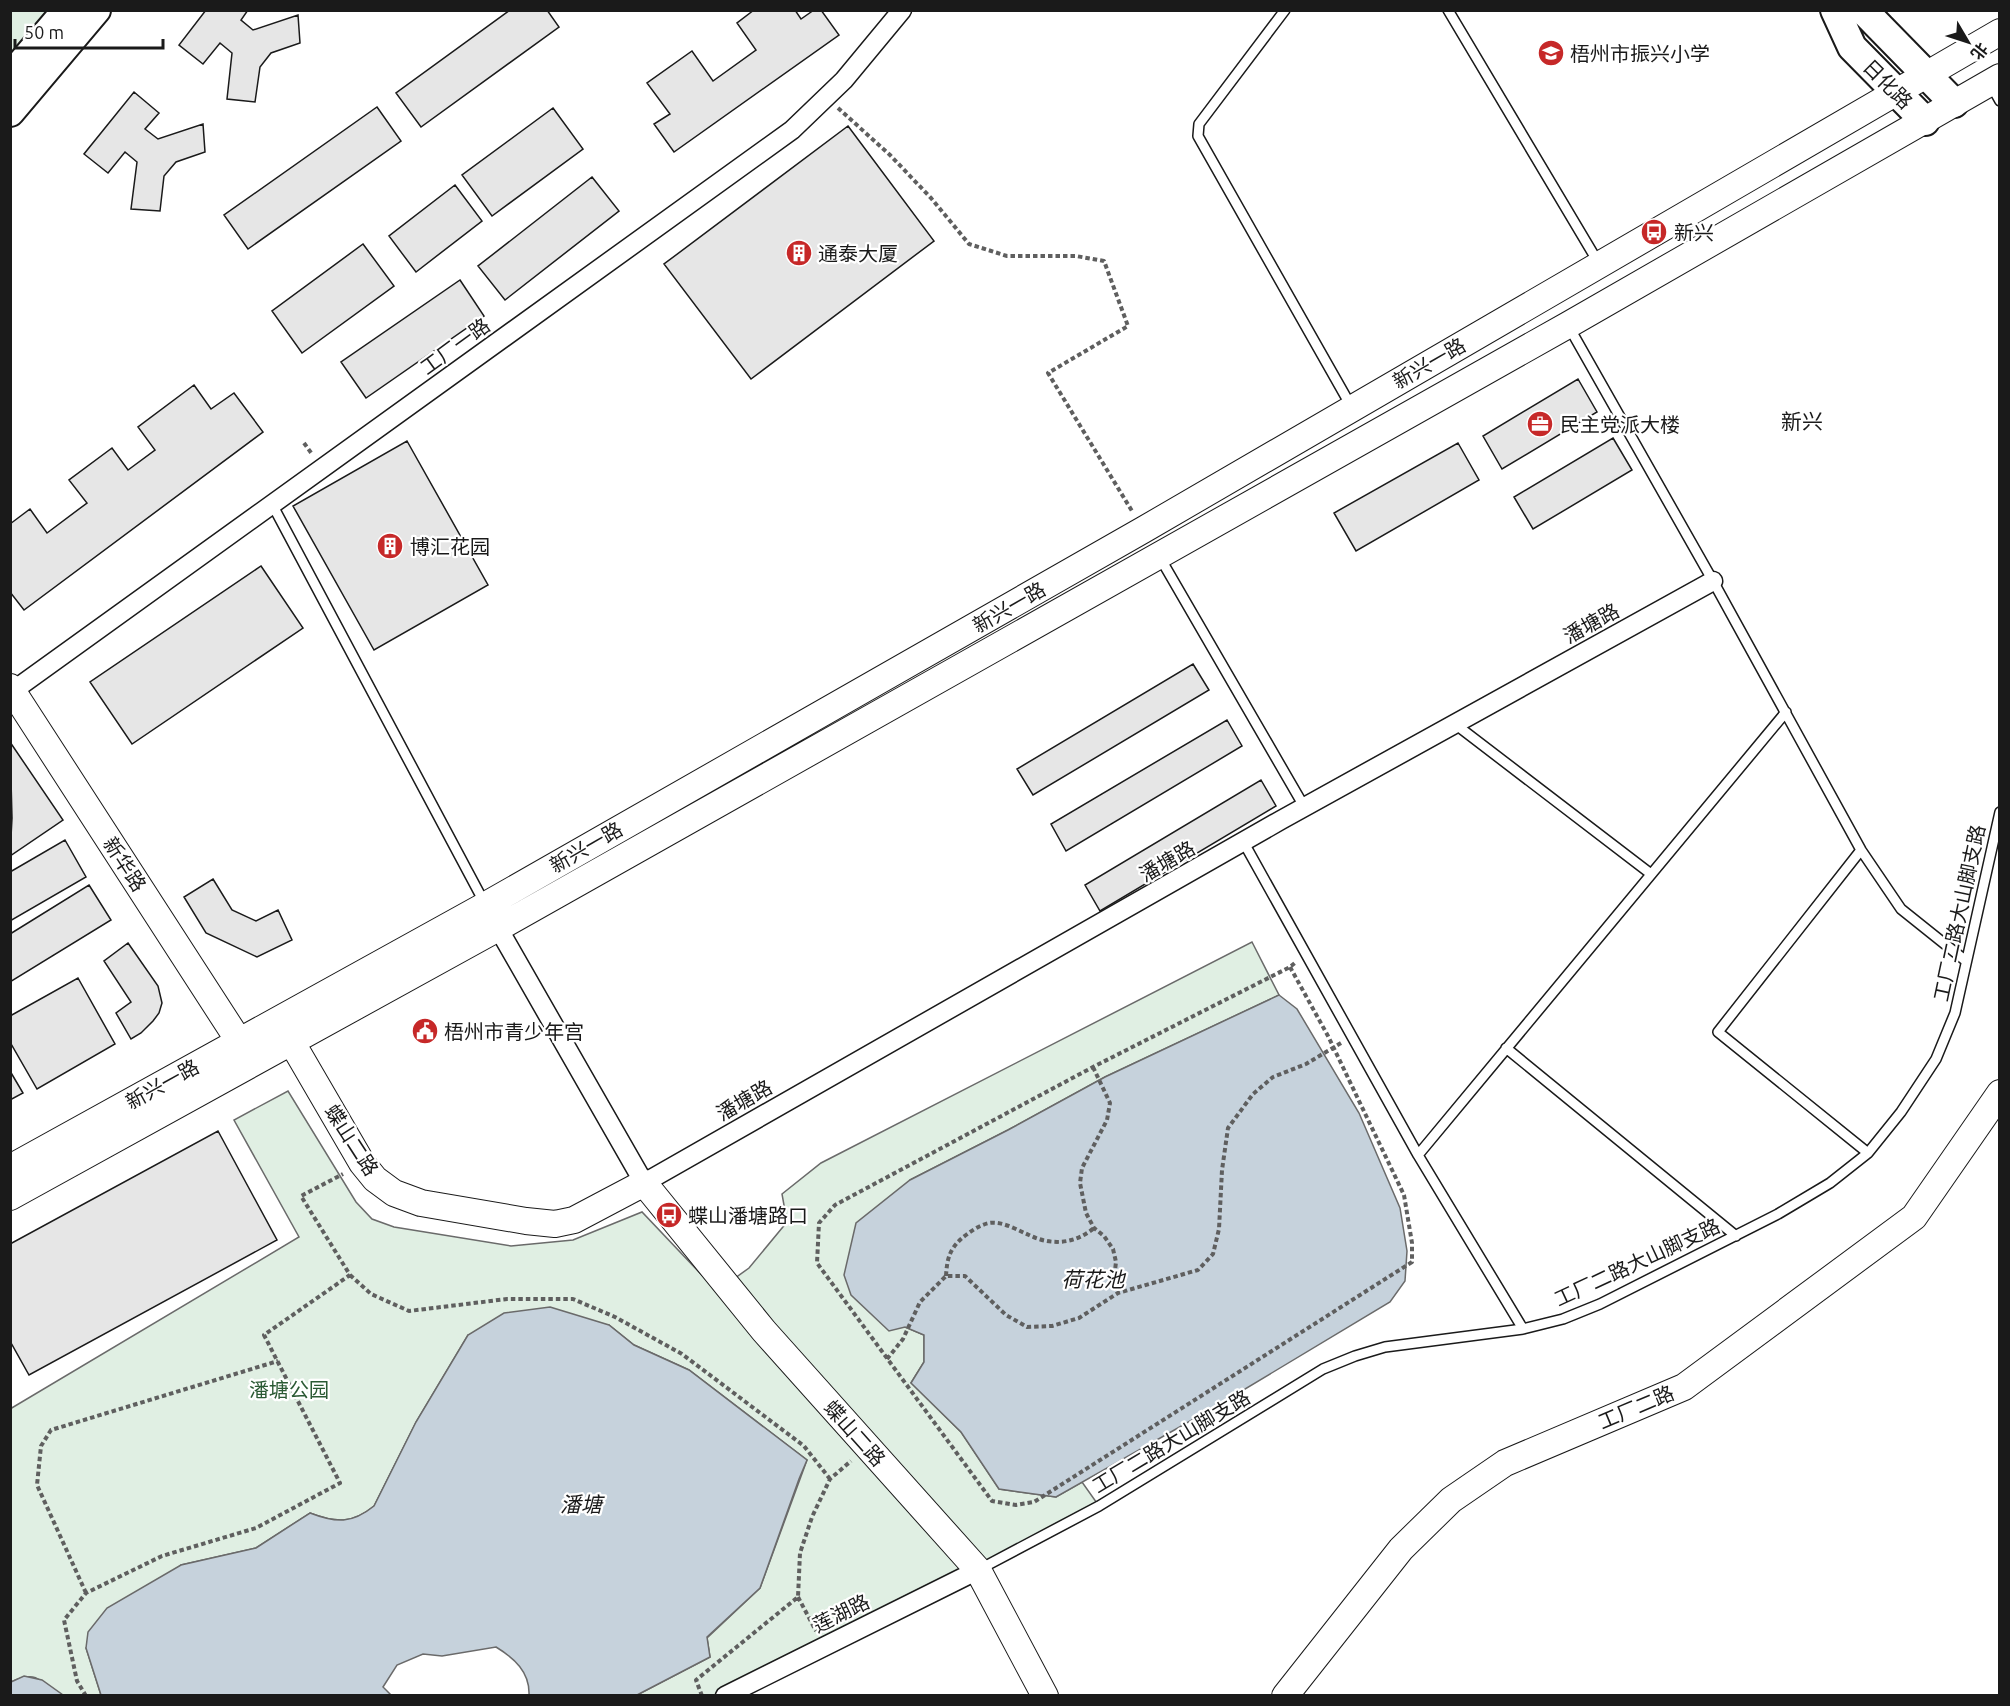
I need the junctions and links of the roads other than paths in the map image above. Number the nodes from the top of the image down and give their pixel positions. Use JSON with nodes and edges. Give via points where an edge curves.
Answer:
{"nodes":[{"id":1,"x":67,"y":10,"type":"edge"},
{"id":2,"x":96,"y":10,"type":"edge"},
{"id":3,"x":902,"y":10,"type":"edge"},
{"id":4,"x":1285,"y":10,"type":"edge"},
{"id":5,"x":1448,"y":10,"type":"edge"},
{"id":6,"x":1818,"y":10,"type":"edge"},
{"id":7,"x":1835,"y":10,"type":"edge"},
{"id":8,"x":1863,"y":10,"type":"edge"},
{"id":9,"x":1876,"y":10,"type":"edge"},
{"id":10,"x":2000,"y":32,"type":"edge"},
{"id":11,"x":1893,"y":41,"type":"junction"},
{"id":12,"x":1852,"y":47,"type":"junction"},
{"id":13,"x":1926,"y":75,"type":"junction"},
{"id":14,"x":10,"y":77,"type":"edge"},
{"id":15,"x":1996,"y":87,"type":"edge"},
{"id":16,"x":1896,"y":92,"type":"junction"},
{"id":17,"x":1954,"y":103,"type":"junction"},
{"id":18,"x":10,"y":112,"type":"edge"},
{"id":19,"x":1925,"y":121,"type":"junction"},
{"id":20,"x":1599,"y":264,"type":"junction"},
{"id":21,"x":1568,"y":325,"type":"junction"},
{"id":22,"x":1352,"y":408,"type":"junction"},
{"id":23,"x":273,"y":506,"type":"junction"},
{"id":24,"x":1158,"y":554,"type":"junction"},
{"id":25,"x":1713,"y":581,"type":"junction"},
{"id":26,"x":11,"y":690,"type":"edge"},
{"id":27,"x":1786,"y":712,"type":"junction"},
{"id":28,"x":1455,"y":724,"type":"junction"},
{"id":29,"x":1305,"y":808,"type":"junction"},
{"id":30,"x":2000,"y":812,"type":"edge"},
{"id":31,"x":1244,"y":843,"type":"junction"},
{"id":32,"x":1861,"y":850,"type":"junction"},
{"id":33,"x":1651,"y":874,"type":"junction"},
{"id":34,"x":486,"y":904,"type":"junction"},
{"id":35,"x":498,"y":928,"type":"junction"},
{"id":36,"x":1966,"y":961,"type":"junction"},
{"id":37,"x":278,"y":1019,"type":"junction"},
{"id":38,"x":239,"y":1041,"type":"junction"},
{"id":39,"x":291,"y":1042,"type":"junction"},
{"id":40,"x":1506,"y":1048,"type":"junction"},
{"id":41,"x":253,"y":1063,"type":"junction"},
{"id":42,"x":1995,"y":1107,"type":"edge"},
{"id":43,"x":1868,"y":1153,"type":"junction"},
{"id":44,"x":1418,"y":1155,"type":"junction"},
{"id":45,"x":10,"y":1168,"type":"edge"},
{"id":46,"x":644,"y":1183,"type":"junction"},
{"id":47,"x":10,"y":1197,"type":"edge"},
{"id":48,"x":1736,"y":1236,"type":"junction"},
{"id":49,"x":1523,"y":1329,"type":"junction"},
{"id":50,"x":978,"y":1570,"type":"junction"},
{"id":51,"x":725,"y":1695,"type":"edge"},
{"id":52,"x":1045,"y":1695,"type":"edge"},
{"id":53,"x":1285,"y":1695,"type":"edge"}],
"edges":[{"from":1,"to":14,"type":"main road"},
{"from":2,"to":18,"type":"main road"},
{"from":3,"to":23,"type":"street","name":"工厂一路","via":[[844,80],[792,130]]},
{"from":4,"to":22,"type":"lane","via":[[1199,124],[1198,136]]},
{"from":5,"to":20,"type":"lane"},
{"from":6,"to":12,"type":"main road","name":"日化路"},
{"from":7,"to":12,"type":"main road","name":"日化路"},
{"from":8,"to":11,"type":"main road","name":"日化路"},
{"from":9,"to":11,"type":"main road","name":"日化路"},
{"from":10,"to":13,"type":"main road","name":"新兴一路"},
{"from":11,"to":13,"type":"main road","name":"日化路"},
{"from":12,"to":16,"type":"main road","name":"日化路"},
{"from":13,"to":16,"type":"main road","name":"新兴一路"},
{"from":13,"to":17,"type":"main road","name":"日化路"},
{"from":15,"to":17,"type":"main road","name":"新兴一路"},
{"from":16,"to":19,"type":"main road","name":"日化路"},
{"from":16,"to":20,"type":"main road","name":"新兴一路"},
{"from":17,"to":19,"type":"main road","name":"新兴一路"},
{"from":19,"to":21,"type":"main road","name":"新兴一路"},
{"from":20,"to":22,"type":"main road","name":"新兴一路"},
{"from":21,"to":24,"type":"main road","name":"新兴一路"},
{"from":21,"to":25,"type":"lane"},
{"from":22,"to":34,"type":"main road","name":"新兴一路"},
{"from":23,"to":26,"type":"street","name":"工厂一路"},
{"from":23,"to":34,"type":"lane"},
{"from":24,"to":29,"type":"lane"},
{"from":24,"to":35,"type":"main road","name":"新兴一路"},
{"from":25,"to":27,"type":"lane"},
{"from":25,"to":28,"type":"street","name":"潘塘路"},
{"from":26,"to":38,"type":"main road","name":"新华路"},
{"from":27,"to":32,"type":"lane"},
{"from":27,"to":33,"type":"lane"},
{"from":28,"to":29,"type":"street","name":"潘塘路"},
{"from":28,"to":33,"type":"lane"},
{"from":29,"to":31,"type":"street","name":"潘塘路"},
{"from":30,"to":36,"type":"lane","name":"工厂二路大山脚支路"},
{"from":31,"to":44,"type":"lane"},
{"from":31,"to":46,"type":"street","name":"潘塘路"},
{"from":32,"to":36,"type":"lane","via":[[1901,909]]},
{"from":32,"to":43,"type":"lane","via":[[1718,1032]]},
{"from":33,"to":40,"type":"lane"},
{"from":34,"to":37,"type":"main road","name":"新兴一路"},
{"from":35,"to":39,"type":"main road","name":"新兴一路"},
{"from":35,"to":46,"type":"street","name":"蝶山二路"},
{"from":36,"to":43,"type":"lane","name":"工厂二路大山脚支路","via":[[1955,1012],[1936,1059]]},
{"from":37,"to":38,"type":"main road","name":"新兴一路"},
{"from":37,"to":39,"type":"main road","name":"蝶山二路"},
{"from":38,"to":41,"type":"main road","name":"新华路"},
{"from":38,"to":45,"type":"main road","name":"新兴一路"},
{"from":39,"to":41,"type":"main road","name":"新兴一路"},
{"from":39,"to":46,"type":"main road","name":"蝶山二路","via":[[362,1163],[394,1193],[421,1203],[555,1224],[574,1220]]},
{"from":40,"to":44,"type":"lane"},
{"from":40,"to":48,"type":"lane"},
{"from":41,"to":47,"type":"main road","name":"新兴一路"},
{"from":42,"to":53,"type":"main road","name":"工厂二路","via":[[1914,1217],[1684,1388],[1504,1464],[1451,1500],[1401,1549]]},
{"from":43,"to":48,"type":"lane","name":"工厂二路大山脚支路","via":[[1830,1183]]},
{"from":44,"to":49,"type":"lane"},
{"from":46,"to":50,"type":"main road","name":"蝶山二路","via":[[764,1331]]},
{"from":48,"to":49,"type":"lane","name":"工厂二路大山脚支路","via":[[1600,1304]]},
{"from":49,"to":50,"type":"lane","name":"工厂二路大山脚支路","via":[[1385,1347],[1323,1369],[1099,1506]]},
{"from":50,"to":51,"type":"street","name":"莲湖路"},
{"from":50,"to":52,"type":"main road","name":"蝶山二路"}]}
